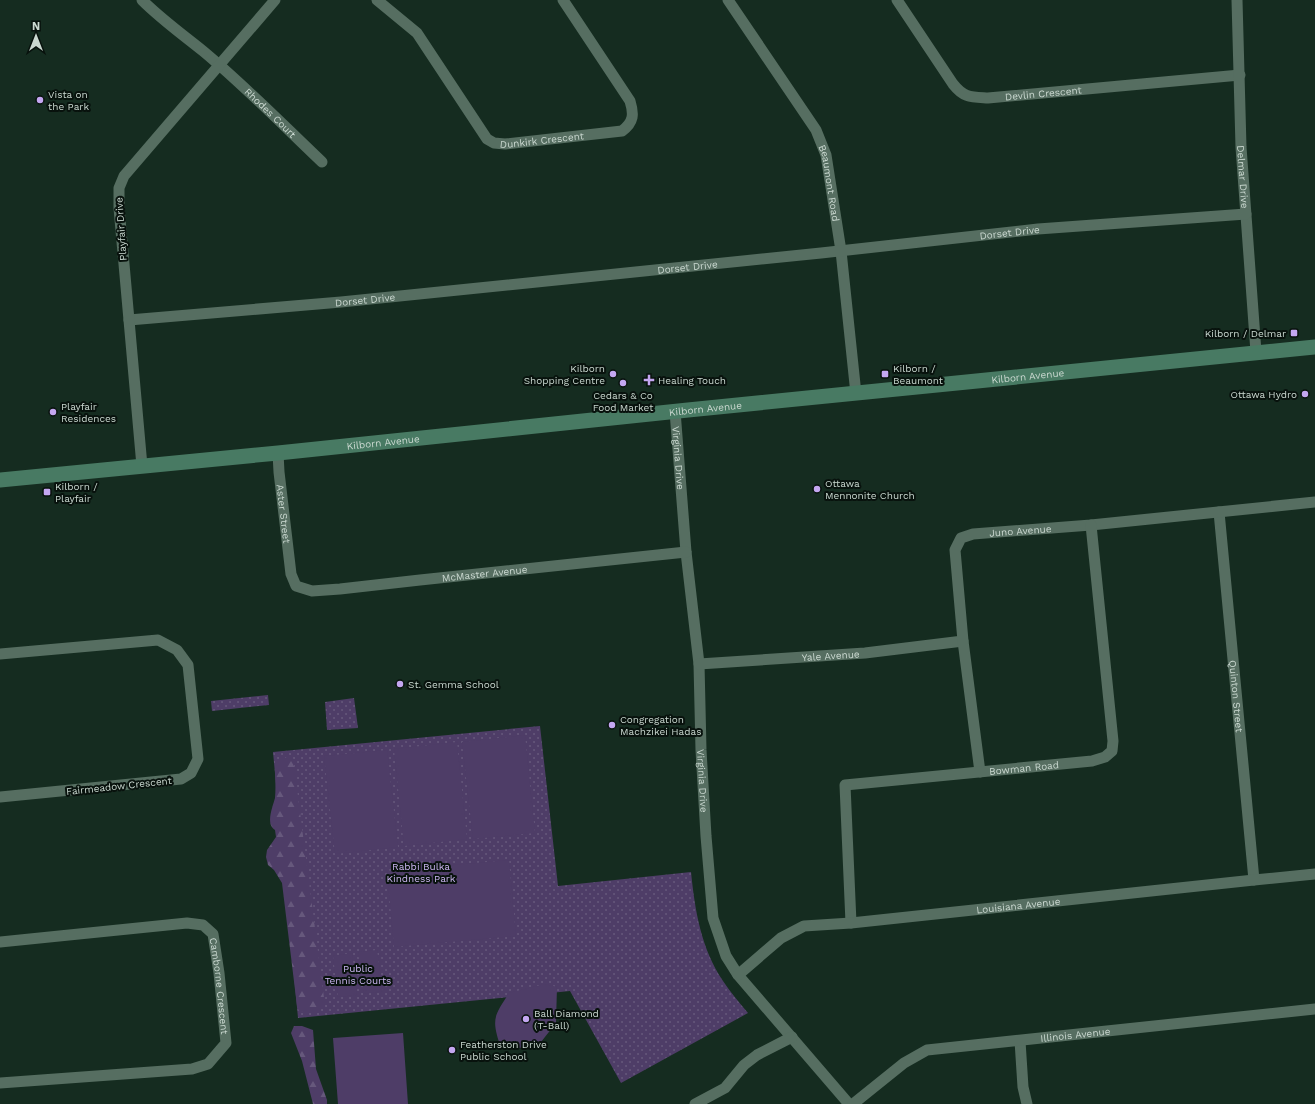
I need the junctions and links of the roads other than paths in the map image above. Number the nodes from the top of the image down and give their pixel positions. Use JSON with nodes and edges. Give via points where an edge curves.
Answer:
{"nodes":[{"id":1,"x":142,"y":0,"type":"edge"},
{"id":2,"x":275,"y":0,"type":"edge"},
{"id":3,"x":376,"y":0,"type":"edge"},
{"id":4,"x":563,"y":0,"type":"edge"},
{"id":5,"x":728,"y":0,"type":"edge"},
{"id":6,"x":897,"y":0,"type":"edge"},
{"id":7,"x":1237,"y":0,"type":"edge"},
{"id":8,"x":218,"y":65,"type":"junction"},
{"id":9,"x":1240,"y":75,"type":"junction"},
{"id":10,"x":322,"y":162,"type":"dead end"},
{"id":11,"x":1246,"y":214,"type":"junction"},
{"id":12,"x":841,"y":251,"type":"junction"},
{"id":13,"x":129,"y":320,"type":"junction"},
{"id":14,"x":1315,"y":347,"type":"edge"},
{"id":15,"x":1256,"y":352,"type":"junction"},
{"id":16,"x":856,"y":394,"type":"junction"},
{"id":17,"x":675,"y":412,"type":"junction"},
{"id":18,"x":278,"y":453,"type":"junction"},
{"id":19,"x":142,"y":466,"type":"junction"},
{"id":20,"x":0,"y":480,"type":"edge"},
{"id":21,"x":1315,"y":502,"type":"edge"},
{"id":22,"x":1219,"y":512,"type":"junction"},
{"id":23,"x":1091,"y":525,"type":"junction"},
{"id":24,"x":686,"y":552,"type":"junction"},
{"id":25,"x":291,"y":574,"type":"joint"},
{"id":26,"x":963,"y":641,"type":"junction"},
{"id":27,"x":0,"y":654,"type":"edge"},
{"id":28,"x":699,"y":664,"type":"junction"},
{"id":29,"x":980,"y":772,"type":"junction"},
{"id":30,"x":0,"y":797,"type":"edge"},
{"id":31,"x":1315,"y":874,"type":"edge"},
{"id":32,"x":1254,"y":880,"type":"junction"},
{"id":33,"x":851,"y":923,"type":"junction"},
{"id":34,"x":0,"y":942,"type":"edge"},
{"id":35,"x":738,"y":975,"type":"junction"},
{"id":36,"x":1315,"y":1009,"type":"edge"},
{"id":37,"x":792,"y":1037,"type":"junction"},
{"id":38,"x":1020,"y":1041,"type":"junction"},
{"id":39,"x":0,"y":1083,"type":"edge"},
{"id":40,"x":844,"y":1102,"type":"edge"},
{"id":41,"x":697,"y":1103,"type":"edge"},
{"id":42,"x":853,"y":1104,"type":"edge"},
{"id":43,"x":1027,"y":1104,"type":"edge"}],
"edges":[{"from":1,"to":8,"type":"street","name":"Rhodes Court"},
{"from":2,"to":8,"type":"street","name":"Playfair Drive"},
{"from":3,"to":4,"type":"street","name":"Dunkirk Crescent","via":[[417,33],[487,139],[505,144],[622,130],[629,125],[632,118],[630,101]]},
{"from":5,"to":12,"type":"street","name":"Beaumont Road","via":[[816,130],[826,155]]},
{"from":6,"to":9,"type":"street","name":"Devlin Crescent","via":[[953,84],[960,93],[967,96],[988,98]]},
{"from":7,"to":9,"type":"street","name":"Delmar Drive"},
{"from":8,"to":10,"type":"street","name":"Rhodes Court"},
{"from":8,"to":13,"type":"street","name":"Playfair Drive","via":[[124,176],[118,188]]},
{"from":9,"to":11,"type":"street","name":"Delmar Drive","via":[[1241,147]]},
{"from":11,"to":12,"type":"street","name":"Dorset Drive","via":[[1038,229]]},
{"from":11,"to":15,"type":"street","name":"Delmar Drive"},
{"from":12,"to":13,"type":"street","name":"Dorset Drive","via":[[341,302]]},
{"from":12,"to":16,"type":"street","name":"Beaumont Road"},
{"from":13,"to":19,"type":"street","name":"Playfair Drive"},
{"from":14,"to":15,"type":"street","name":"Kilborn Avenue"},
{"from":15,"to":16,"type":"street","name":"Kilborn Avenue"},
{"from":16,"to":17,"type":"street","name":"Kilborn Avenue"},
{"from":17,"to":18,"type":"street","name":"Kilborn Avenue"},
{"from":17,"to":24,"type":"street","name":"Virginia Drive"},
{"from":18,"to":19,"type":"street","name":"Kilborn Avenue"},
{"from":18,"to":25,"type":"street","name":"Aster Street"},
{"from":19,"to":20,"type":"street","name":"Kilborn Avenue"},
{"from":21,"to":22,"type":"street","name":"Juno Avenue"},
{"from":22,"to":23,"type":"street","name":"Juno Avenue"},
{"from":22,"to":32,"type":"street","name":"Quinton Street"},
{"from":23,"to":26,"type":"street","name":"Juno Avenue","via":[[973,534],[961,538],[955,550]]},
{"from":23,"to":29,"type":"street","name":"Bowman Road","via":[[1112,751],[1105,757],[1092,761]]},
{"from":24,"to":25,"type":"street","name":"McMaster Avenue","via":[[312,591],[296,586]]},
{"from":24,"to":28,"type":"street","name":"Virginia Drive"},
{"from":26,"to":28,"type":"street","name":"Yale Avenue","via":[[865,652]]},
{"from":26,"to":29,"type":"street","name":"Juno Avenue"},
{"from":27,"to":30,"type":"street","name":"Fairmeadow Crescent","via":[[158,640],[164,643],[177,650],[188,665],[198,759],[190,773],[181,779]]},
{"from":28,"to":35,"type":"street","name":"Virginia Drive","via":[[701,758],[713,918],[726,956]]},
{"from":29,"to":33,"type":"street","name":"Bowman Road","via":[[845,785]]},
{"from":31,"to":32,"type":"street","name":"Louisiana Avenue"},
{"from":32,"to":33,"type":"street","name":"Louisiana Avenue"},
{"from":33,"to":35,"type":"street","name":"Louisiana Avenue","via":[[804,926],[781,938]]},
{"from":34,"to":39,"type":"street","name":"Camborne Crescent","via":[[187,923],[203,925],[213,934],[219,967],[226,1043],[208,1064],[192,1069]]},
{"from":35,"to":37,"type":"street","name":"Virginia Drive"},
{"from":36,"to":38,"type":"street","name":"Illinois Avenue"},
{"from":37,"to":40,"type":"street","name":"Virginia Drive"},
{"from":37,"to":41,"type":"street","via":[[757,1055],[744,1065],[725,1088]]},
{"from":38,"to":42,"type":"street","name":"Illinois Avenue","via":[[927,1050],[904,1063]]},
{"from":38,"to":43,"type":"street"}]}
